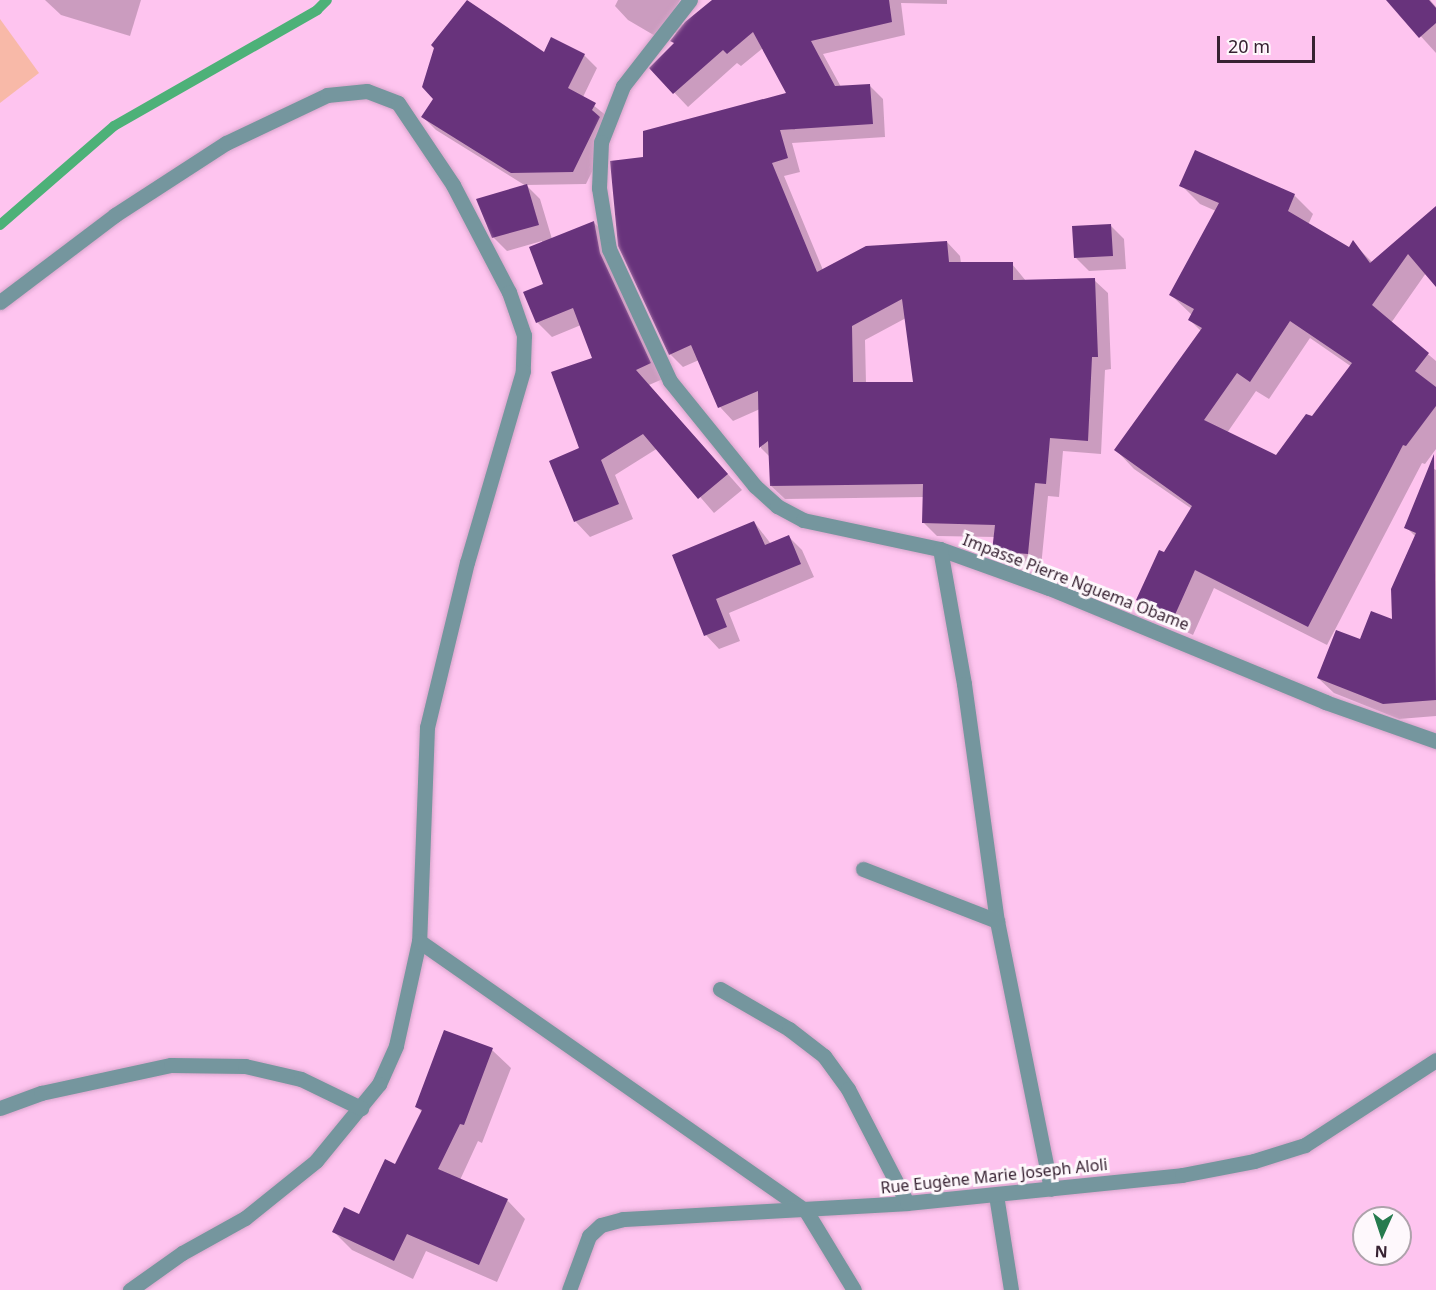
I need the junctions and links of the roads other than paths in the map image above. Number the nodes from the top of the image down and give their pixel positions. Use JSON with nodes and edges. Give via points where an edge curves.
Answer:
{"nodes":[{"id":1,"x":690,"y":0,"type":"edge"},
{"id":2,"x":0,"y":302,"type":"edge"},
{"id":3,"x":940,"y":549,"type":"junction"},
{"id":4,"x":1436,"y":741,"type":"edge"},
{"id":5,"x":863,"y":869,"type":"dead end"},
{"id":6,"x":997,"y":921,"type":"junction"},
{"id":7,"x":419,"y":941,"type":"junction"},
{"id":8,"x":720,"y":989,"type":"dead end"},
{"id":9,"x":1436,"y":1060,"type":"edge"},
{"id":10,"x":0,"y":1108,"type":"edge"},
{"id":11,"x":361,"y":1108,"type":"junction"},
{"id":12,"x":1051,"y":1189,"type":"junction"},
{"id":13,"x":996,"y":1195,"type":"junction"},
{"id":14,"x":907,"y":1203,"type":"junction"},
{"id":15,"x":806,"y":1211,"type":"junction"},
{"id":16,"x":130,"y":1290,"type":"edge"},
{"id":17,"x":569,"y":1290,"type":"edge"},
{"id":18,"x":854,"y":1290,"type":"edge"},
{"id":19,"x":1011,"y":1290,"type":"edge"}],
"edges":[{"from":1,"to":3,"type":"street","name":"Impasse Pierre Nguema Obame","via":[[623,86],[609,116],[598,165],[609,249],[670,381],[755,486],[777,506],[803,520]]},
{"from":2,"to":7,"type":"street","via":[[115,215],[226,143],[327,95],[367,91],[398,103],[453,185],[509,292],[524,335],[524,371],[467,562],[426,727]]},
{"from":3,"to":4,"type":"street","name":"Impasse Pierre Nguema Obame","via":[[1049,588],[1325,702]]},
{"from":3,"to":6,"type":"street","via":[[964,684]]},
{"from":5,"to":6,"type":"street"},
{"from":6,"to":12,"type":"street"},
{"from":7,"to":11,"type":"street","via":[[396,1046],[379,1084]]},
{"from":7,"to":15,"type":"street"},
{"from":8,"to":14,"type":"street","via":[[789,1029],[824,1056],[848,1089]]},
{"from":9,"to":12,"type":"street","name":"Rue Eugène Marie Joseph Aloli","via":[[1305,1145],[1254,1161],[1182,1175]]},
{"from":10,"to":11,"type":"street","via":[[41,1093],[171,1065],[245,1066],[301,1079]]},
{"from":11,"to":16,"type":"street","via":[[316,1161],[245,1218]]},
{"from":12,"to":13,"type":"street","name":"Rue Eugène Marie Joseph Aloli"},
{"from":13,"to":14,"type":"street","name":"Rue Eugène Marie Joseph Aloli"},
{"from":13,"to":19,"type":"street"},
{"from":14,"to":15,"type":"street","name":"Rue Eugène Marie Joseph Aloli"},
{"from":15,"to":17,"type":"street","name":"Rue Eugène Marie Joseph Aloli","via":[[623,1219],[601,1225],[589,1236]]},
{"from":15,"to":18,"type":"street"}]}
